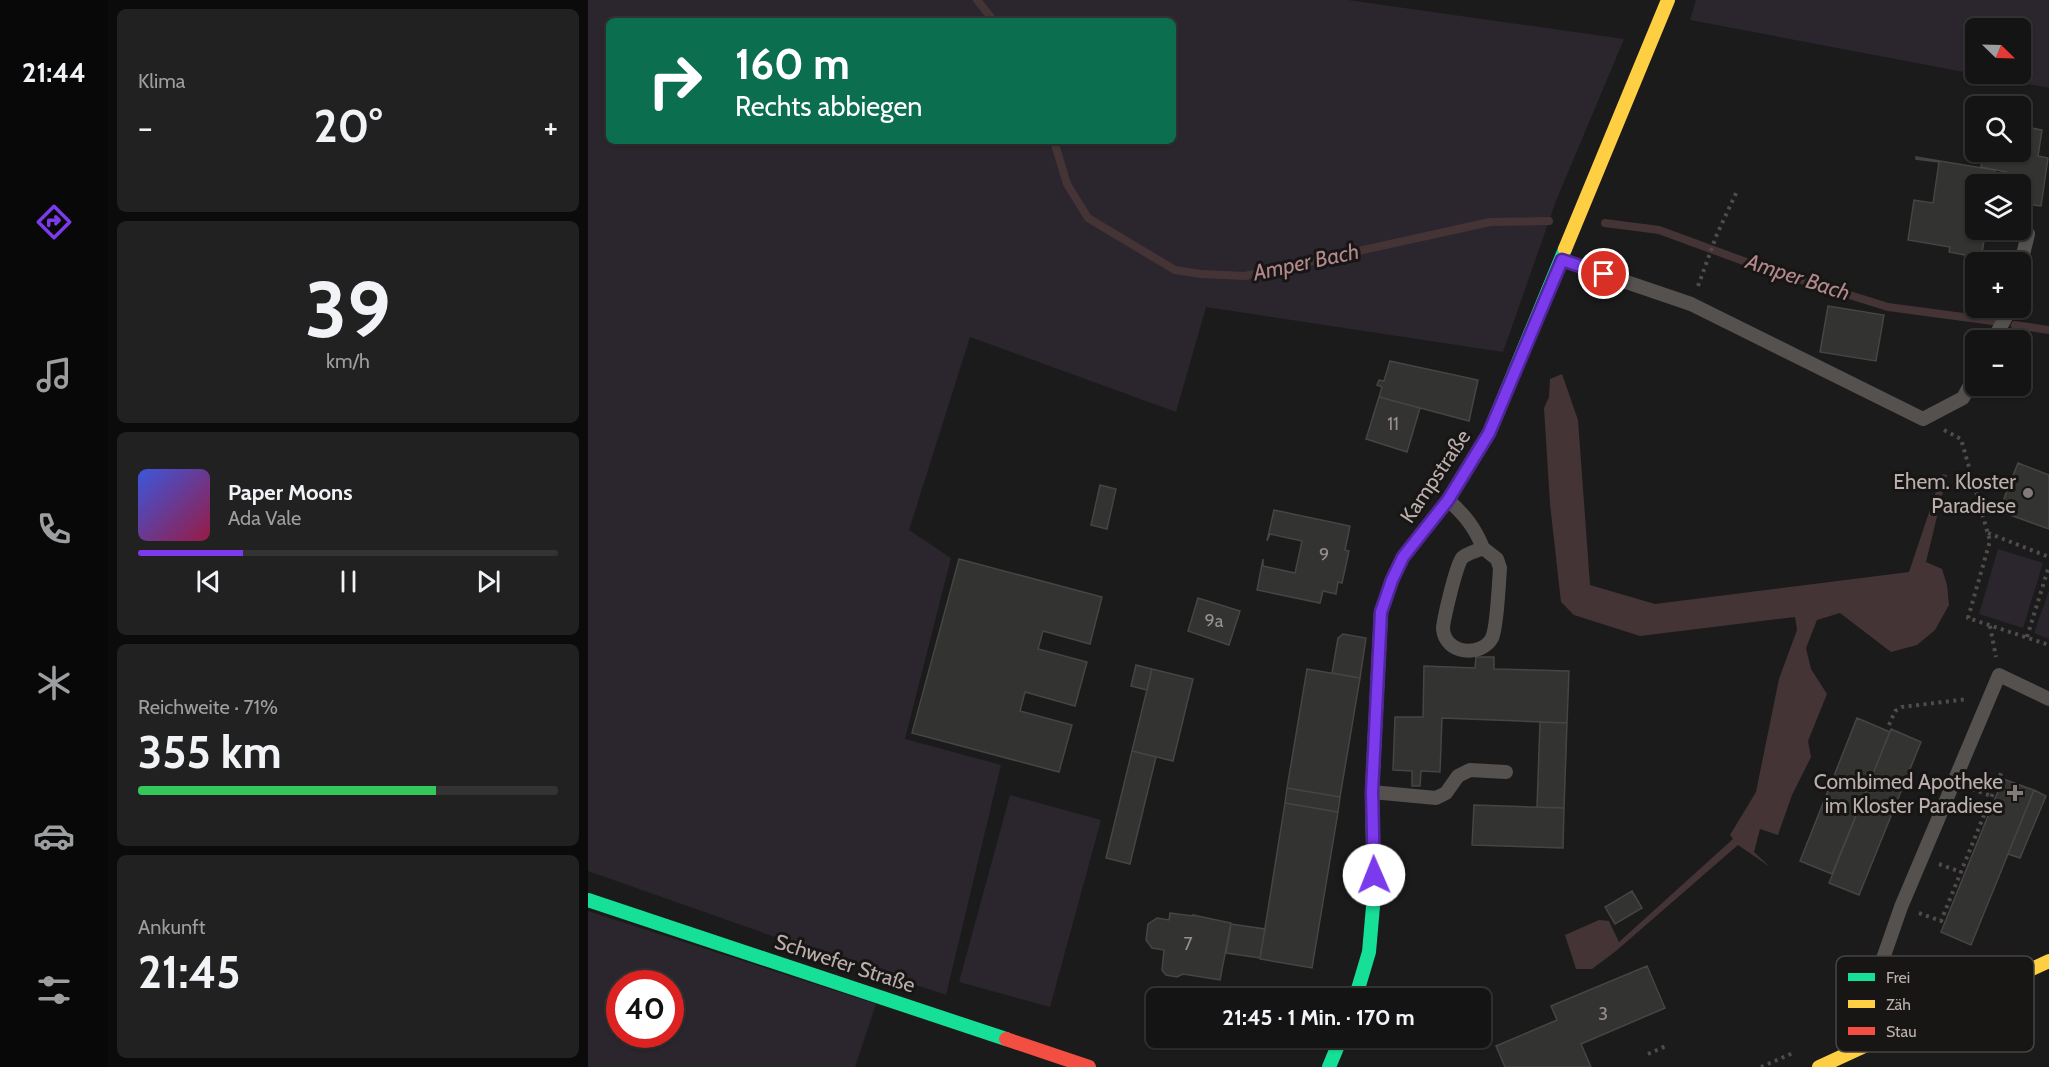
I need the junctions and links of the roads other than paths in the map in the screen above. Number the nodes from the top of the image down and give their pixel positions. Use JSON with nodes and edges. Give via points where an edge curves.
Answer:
{"nodes":[{"id":1,"x":1668,"y":0,"type":"edge"},
{"id":2,"x":1562,"y":260,"type":"junction"},
{"id":3,"x":1965,"y":394,"type":"edge"},
{"id":4,"x":1448,"y":500,"type":"junction"},
{"id":5,"x":1484,"y":549,"type":"junction"},
{"id":6,"x":2049,"y":699,"type":"edge"},
{"id":7,"x":1506,"y":772,"type":"dead end"},
{"id":8,"x":1372,"y":792,"type":"junction"},
{"id":9,"x":588,"y":900,"type":"edge"},
{"id":10,"x":1884,"y":956,"type":"edge"},
{"id":11,"x":2049,"y":961,"type":"edge"},
{"id":12,"x":2034,"y":968,"type":"edge"},
{"id":13,"x":1358,"y":988,"type":"edge"},
{"id":14,"x":1337,"y":1048,"type":"edge"},
{"id":15,"x":1853,"y":1052,"type":"edge"},
{"id":16,"x":1089,"y":1067,"type":"edge"},
{"id":17,"x":1329,"y":1067,"type":"edge"},
{"id":18,"x":1819,"y":1067,"type":"edge"}],
"edges":[{"from":1,"to":2,"type":"street","name":"Kampstraße"},
{"from":2,"to":3,"type":"lane","via":[[1691,304],[1923,419]]},
{"from":2,"to":4,"type":"street","name":"Kampstraße","via":[[1489,433]]},
{"from":4,"to":5,"type":"lane","via":[[1464,514]]},
{"from":4,"to":8,"type":"street","name":"Kampstraße","via":[[1403,557],[1381,612]]},
{"from":5,"to":5,"type":"lane","via":[[1462,558],[1456,566],[1443,630],[1449,643],[1462,651],[1475,651],[1493,636],[1500,568],[1497,559]]},
{"from":6,"to":10,"type":"lane","via":[[1999,675]]},
{"from":7,"to":8,"type":"lane","via":[[1470,770],[1458,776],[1446,794],[1436,798]]},
{"from":8,"to":13,"type":"street","name":"Kampstraße","via":[[1374,896],[1369,952]]},
{"from":9,"to":16,"type":"street","name":"Schwefer Straße"},
{"from":11,"to":12,"type":"street"},
{"from":14,"to":17,"type":"street"},
{"from":15,"to":18,"type":"street"}]}
